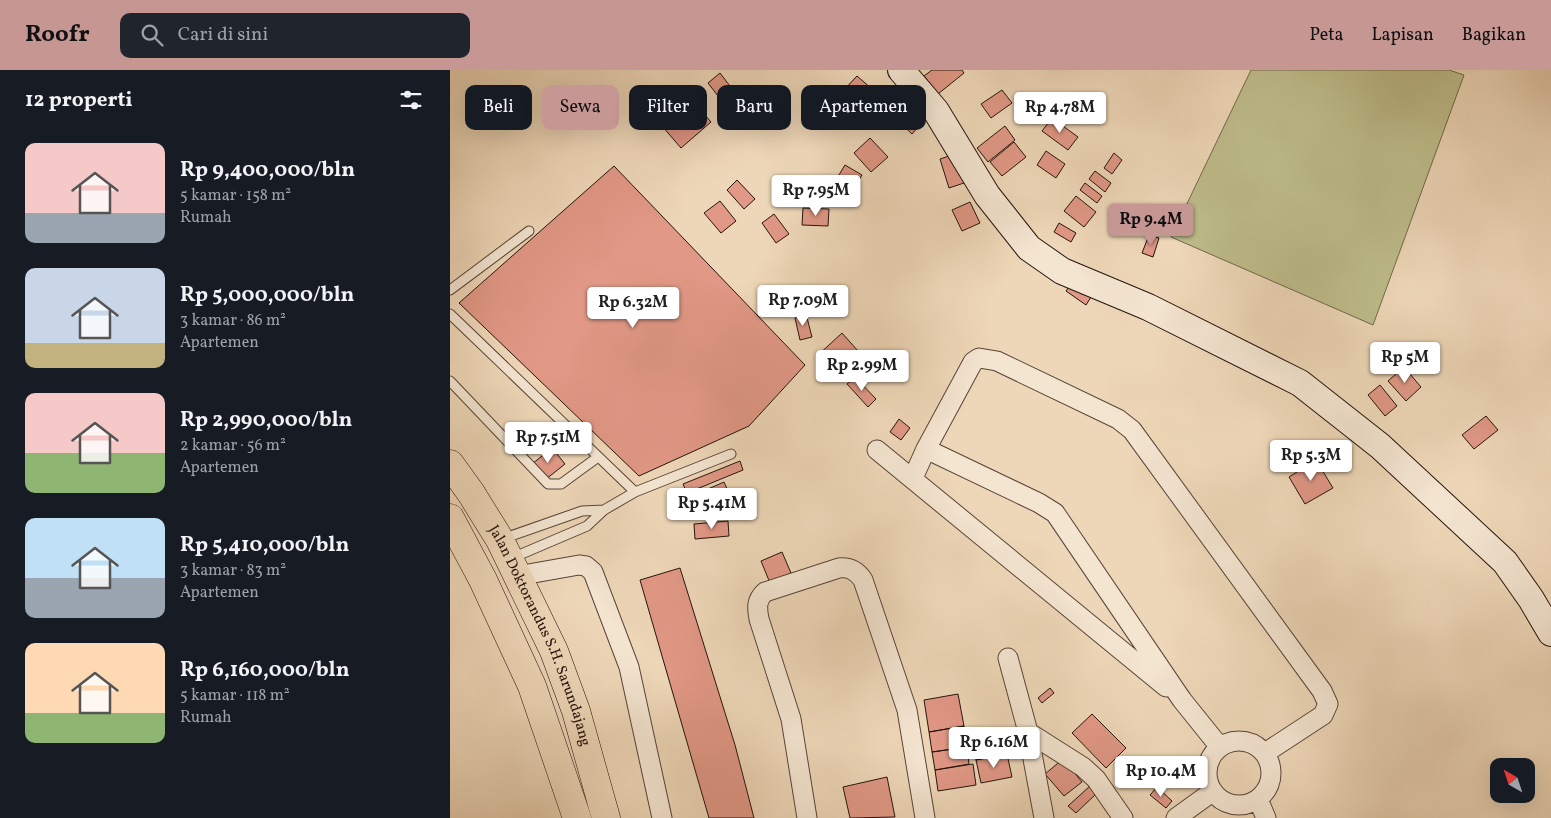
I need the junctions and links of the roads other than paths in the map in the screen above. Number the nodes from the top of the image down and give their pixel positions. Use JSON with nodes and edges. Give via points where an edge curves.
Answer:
{"nodes":[{"id":1,"x":901,"y":70,"type":"edge"},
{"id":2,"x":529,"y":231,"type":"dead end"},
{"id":3,"x":450,"y":290,"type":"edge"},
{"id":4,"x":450,"y":314,"type":"edge"},
{"id":5,"x":450,"y":381,"type":"edge"},
{"id":6,"x":926,"y":449,"type":"junction"},
{"id":7,"x":877,"y":450,"type":"dead end"},
{"id":8,"x":731,"y":454,"type":"dead end"},
{"id":9,"x":598,"y":457,"type":"junction"},
{"id":10,"x":450,"y":464,"type":"edge"},
{"id":11,"x":913,"y":478,"type":"junction"},
{"id":12,"x":635,"y":492,"type":"junction"},
{"id":13,"x":604,"y":510,"type":"junction"},
{"id":14,"x":450,"y":518,"type":"edge"},
{"id":15,"x":508,"y":558,"type":"junction"},
{"id":16,"x":1551,"y":633,"type":"edge"},
{"id":17,"x":1008,"y":658,"type":"dead end"},
{"id":18,"x":1182,"y":700,"type":"junction"},
{"id":19,"x":1028,"y":732,"type":"junction"},
{"id":20,"x":1219,"y":746,"type":"junction"},
{"id":21,"x":1265,"y":753,"type":"junction"},
{"id":22,"x":1212,"y":792,"type":"junction"},
{"id":23,"x":1258,"y":799,"type":"junction"},
{"id":24,"x":577,"y":818,"type":"edge"},
{"id":25,"x":606,"y":818,"type":"edge"},
{"id":26,"x":662,"y":818,"type":"edge"},
{"id":27,"x":807,"y":818,"type":"edge"},
{"id":28,"x":925,"y":818,"type":"edge"},
{"id":29,"x":1044,"y":818,"type":"edge"},
{"id":30,"x":1123,"y":818,"type":"edge"},
{"id":31,"x":1176,"y":818,"type":"edge"},
{"id":32,"x":1266,"y":818,"type":"edge"}],
"edges":[{"from":1,"to":16,"type":"main road","via":[[936,111],[987,195],[1029,248],[1062,271],[1148,307],[1300,383],[1380,446],[1498,555],[1531,598]]},
{"from":2,"to":3,"type":"lane"},
{"from":4,"to":9,"type":"lane"},
{"from":5,"to":9,"type":"lane","via":[[548,484],[560,484]]},
{"from":6,"to":11,"type":"street"},
{"from":6,"to":18,"type":"street","via":[[1055,513]]},
{"from":6,"to":21,"type":"street","via":[[973,362],[979,358],[996,361],[1118,419],[1132,430],[1322,691],[1328,704],[1323,715]]},
{"from":7,"to":11,"type":"street"},
{"from":8,"to":12,"type":"lane"},
{"from":9,"to":12,"type":"lane"},
{"from":10,"to":15,"type":"highway","name":"Jalan Doktorandus S.H. Sarundajang","via":[[471,493]]},
{"from":11,"to":18,"type":"street"},
{"from":12,"to":13,"type":"lane"},
{"from":13,"to":15,"type":"lane","via":[[586,526]]},
{"from":13,"to":15,"type":"lane","via":[[582,510]]},
{"from":14,"to":24,"type":"highway","via":[[532,686]]},
{"from":15,"to":25,"type":"highway","name":"Jalan Doktorandus S.H. Sarundajang","via":[[554,651],[576,711]]},
{"from":15,"to":26,"type":"street","via":[[586,566],[594,572],[629,667]]},
{"from":17,"to":19,"type":"street"},
{"from":18,"to":20,"type":"street"},
{"from":19,"to":29,"type":"street"},
{"from":19,"to":30,"type":"street","via":[[1083,767],[1096,779]]},
{"from":20,"to":21,"type":"street","via":[[1235,740],[1252,742]]},
{"from":20,"to":22,"type":"street","via":[[1209,760],[1206,777]]},
{"from":21,"to":23,"type":"street","via":[[1271,769],[1269,786]]},
{"from":22,"to":23,"type":"street","via":[[1226,803],[1242,805]]},
{"from":22,"to":31,"type":"street"},
{"from":23,"to":32,"type":"street"},
{"from":27,"to":28,"type":"street","via":[[791,719],[759,619],[758,600],[765,592],[839,568],[856,572],[863,580],[906,710]]}]}
